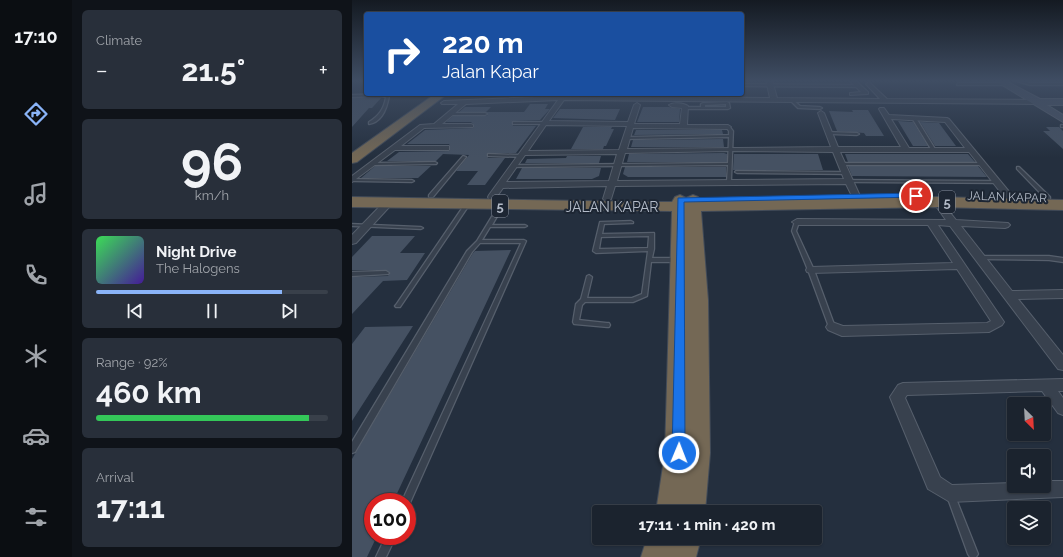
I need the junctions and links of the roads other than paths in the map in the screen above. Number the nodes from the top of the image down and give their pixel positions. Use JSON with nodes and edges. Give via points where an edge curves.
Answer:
{"nodes":[{"id":1,"x":386,"y":106,"type":"edge"},
{"id":2,"x":415,"y":106,"type":"edge"},
{"id":3,"x":430,"y":106,"type":"edge"},
{"id":4,"x":460,"y":106,"type":"edge"},
{"id":5,"x":555,"y":106,"type":"edge"},
{"id":6,"x":635,"y":106,"type":"edge"},
{"id":7,"x":728,"y":106,"type":"edge"},
{"id":8,"x":798,"y":106,"type":"edge"},
{"id":9,"x":1043,"y":106,"type":"edge"},
{"id":10,"x":686,"y":108,"type":"joint"},
{"id":11,"x":703,"y":108,"type":"joint"},
{"id":12,"x":882,"y":109,"type":"dead end"},
{"id":13,"x":820,"y":111,"type":"joint"},
{"id":14,"x":451,"y":114,"type":"junction"},
{"id":15,"x":485,"y":114,"type":"dead end"},
{"id":16,"x":888,"y":117,"type":"junction"},
{"id":17,"x":914,"y":118,"type":"junction"},
{"id":18,"x":370,"y":123,"type":"dead end"},
{"id":19,"x":514,"y":123,"type":"dead end"},
{"id":20,"x":546,"y":123,"type":"junction"},
{"id":21,"x":1063,"y":124,"type":"edge"},
{"id":22,"x":437,"y":125,"type":"junction"},
{"id":23,"x":631,"y":125,"type":"junction"},
{"id":24,"x":471,"y":126,"type":"dead end"},
{"id":25,"x":683,"y":126,"type":"junction"},
{"id":26,"x":728,"y":127,"type":"joint"},
{"id":27,"x":830,"y":133,"type":"junction"},
{"id":28,"x":857,"y":134,"type":"dead end"},
{"id":29,"x":730,"y":136,"type":"junction"},
{"id":30,"x":627,"y":138,"type":"junction"},
{"id":31,"x":393,"y":148,"type":"junction"},
{"id":32,"x":446,"y":148,"type":"dead end"},
{"id":33,"x":729,"y":149,"type":"junction"},
{"id":34,"x":835,"y":149,"type":"junction"},
{"id":35,"x":906,"y":149,"type":"junction"},
{"id":36,"x":933,"y":149,"type":"junction"},
{"id":37,"x":352,"y":150,"type":"edge"},
{"id":38,"x":972,"y":150,"type":"junction"},
{"id":39,"x":622,"y":152,"type":"junction"},
{"id":40,"x":523,"y":154,"type":"junction"},
{"id":41,"x":489,"y":155,"type":"dead end"},
{"id":42,"x":464,"y":157,"type":"dead end"},
{"id":43,"x":352,"y":159,"type":"edge"},
{"id":44,"x":435,"y":163,"type":"dead end"},
{"id":45,"x":374,"y":164,"type":"junction"},
{"id":46,"x":729,"y":164,"type":"junction"},
{"id":47,"x":840,"y":164,"type":"junction"},
{"id":48,"x":983,"y":164,"type":"junction"},
{"id":49,"x":618,"y":165,"type":"junction"},
{"id":50,"x":514,"y":166,"type":"junction"},
{"id":51,"x":1018,"y":168,"type":"dead end"},
{"id":52,"x":737,"y":172,"type":"dead end"},
{"id":53,"x":846,"y":177,"type":"junction"},
{"id":54,"x":352,"y":180,"type":"edge"},
{"id":55,"x":729,"y":181,"type":"junction"},
{"id":56,"x":412,"y":182,"type":"dead end"},
{"id":57,"x":613,"y":182,"type":"junction"},
{"id":58,"x":997,"y":182,"type":"junction"},
{"id":59,"x":501,"y":185,"type":"junction"},
{"id":60,"x":352,"y":194,"type":"edge"},
{"id":61,"x":431,"y":196,"type":"junction"},
{"id":62,"x":856,"y":196,"type":"junction"},
{"id":63,"x":1008,"y":196,"type":"junction"},
{"id":64,"x":1048,"y":198,"type":"junction"},
{"id":65,"x":607,"y":199,"type":"junction"},
{"id":66,"x":1063,"y":199,"type":"edge"},
{"id":67,"x":497,"y":201,"type":"junction"},
{"id":68,"x":352,"y":202,"type":"edge"},
{"id":69,"x":937,"y":202,"type":"junction"},
{"id":70,"x":388,"y":203,"type":"junction"},
{"id":71,"x":687,"y":203,"type":"junction"},
{"id":72,"x":467,"y":205,"type":"junction"},
{"id":73,"x":740,"y":205,"type":"junction"},
{"id":74,"x":1063,"y":205,"type":"edge"},
{"id":75,"x":649,"y":207,"type":"junction"},
{"id":76,"x":631,"y":222,"type":"dead end"},
{"id":77,"x":797,"y":222,"type":"joint"},
{"id":78,"x":931,"y":222,"type":"junction"},
{"id":79,"x":688,"y":224,"type":"junction"},
{"id":80,"x":954,"y":224,"type":"junction"},
{"id":81,"x":352,"y":225,"type":"edge"},
{"id":82,"x":1004,"y":225,"type":"dead end"},
{"id":83,"x":366,"y":226,"type":"junction"},
{"id":84,"x":489,"y":226,"type":"junction"},
{"id":85,"x":525,"y":226,"type":"dead end"},
{"id":86,"x":421,"y":228,"type":"dead end"},
{"id":87,"x":600,"y":236,"type":"junction"},
{"id":88,"x":352,"y":241,"type":"edge"},
{"id":89,"x":479,"y":242,"type":"junction"},
{"id":90,"x":651,"y":249,"type":"junction"},
{"id":91,"x":980,"y":258,"type":"junction"},
{"id":92,"x":688,"y":259,"type":"junction"},
{"id":93,"x":650,"y":260,"type":"junction"},
{"id":94,"x":1063,"y":260,"type":"edge"},
{"id":95,"x":961,"y":266,"type":"junction"},
{"id":96,"x":811,"y":270,"type":"junction"},
{"id":97,"x":386,"y":273,"type":"dead end"},
{"id":98,"x":352,"y":274,"type":"edge"},
{"id":99,"x":589,"y":277,"type":"dead end"},
{"id":100,"x":1063,"y":294,"type":"edge"},
{"id":101,"x":1008,"y":295,"type":"junction"},
{"id":102,"x":584,"y":300,"type":"junction"},
{"id":103,"x":398,"y":306,"type":"dead end"},
{"id":104,"x":607,"y":325,"type":"dead end"},
{"id":105,"x":832,"y":327,"type":"joint"},
{"id":106,"x":1063,"y":365,"type":"edge"},
{"id":107,"x":1063,"y":385,"type":"edge"},
{"id":108,"x":1046,"y":386,"type":"junction"},
{"id":109,"x":1063,"y":408,"type":"edge"},
{"id":110,"x":352,"y":449,"type":"edge"},
{"id":111,"x":1063,"y":489,"type":"edge"},
{"id":112,"x":410,"y":493,"type":"edge"},
{"id":113,"x":950,"y":494,"type":"junction"},
{"id":114,"x":672,"y":505,"type":"edge"},
{"id":115,"x":691,"y":505,"type":"edge"},
{"id":116,"x":387,"y":545,"type":"edge"},
{"id":117,"x":661,"y":545,"type":"edge"},
{"id":118,"x":683,"y":545,"type":"edge"},
{"id":119,"x":973,"y":554,"type":"dead end"},
{"id":120,"x":381,"y":557,"type":"edge"},
{"id":121,"x":657,"y":557,"type":"edge"},
{"id":122,"x":680,"y":557,"type":"edge"}],
"edges":[{"from":1,"to":18,"type":"lane","via":[[377,119]]},
{"from":2,"to":37,"type":"highway"},
{"from":3,"to":43,"type":"highway"},
{"from":4,"to":14,"type":"street"},
{"from":5,"to":20,"type":"street"},
{"from":6,"to":23,"type":"street"},
{"from":7,"to":11,"type":"lane","via":[[728,108]]},
{"from":8,"to":13,"type":"lane"},
{"from":9,"to":21,"type":"street"},
{"from":10,"to":11,"type":"lane"},
{"from":10,"to":25,"type":"street"},
{"from":12,"to":16,"type":"street"},
{"from":13,"to":27,"type":"street"},
{"from":14,"to":15,"type":"lane"},
{"from":14,"to":22,"type":"street"},
{"from":16,"to":17,"type":"street"},
{"from":16,"to":35,"type":"street"},
{"from":17,"to":36,"type":"lane"},
{"from":17,"to":38,"type":"street","via":[[947,120]]},
{"from":19,"to":20,"type":"lane"},
{"from":20,"to":23,"type":"street"},
{"from":20,"to":40,"type":"street"},
{"from":22,"to":24,"type":"street"},
{"from":22,"to":31,"type":"street","via":[[419,128]]},
{"from":23,"to":25,"type":"street"},
{"from":23,"to":30,"type":"street"},
{"from":25,"to":26,"type":"street"},
{"from":26,"to":29,"type":"lane","via":[[731,131]]},
{"from":27,"to":28,"type":"lane"},
{"from":27,"to":34,"type":"street"},
{"from":29,"to":30,"type":"lane"},
{"from":29,"to":33,"type":"lane"},
{"from":30,"to":39,"type":"street"},
{"from":31,"to":32,"type":"street"},
{"from":31,"to":45,"type":"street"},
{"from":33,"to":34,"type":"street"},
{"from":33,"to":39,"type":"street"},
{"from":33,"to":46,"type":"lane"},
{"from":34,"to":35,"type":"street"},
{"from":34,"to":47,"type":"street"},
{"from":35,"to":36,"type":"street"},
{"from":36,"to":38,"type":"street"},
{"from":38,"to":48,"type":"street"},
{"from":39,"to":40,"type":"street"},
{"from":39,"to":49,"type":"street"},
{"from":40,"to":41,"type":"lane"},
{"from":40,"to":50,"type":"street"},
{"from":42,"to":61,"type":"lane"},
{"from":44,"to":45,"type":"lane"},
{"from":45,"to":54,"type":"street"},
{"from":46,"to":49,"type":"lane"},
{"from":46,"to":55,"type":"lane"},
{"from":47,"to":48,"type":"lane"},
{"from":47,"to":53,"type":"street"},
{"from":48,"to":58,"type":"street"},
{"from":49,"to":50,"type":"lane"},
{"from":49,"to":57,"type":"street"},
{"from":50,"to":59,"type":"street"},
{"from":51,"to":64,"type":"lane"},
{"from":52,"to":53,"type":"lane"},
{"from":53,"to":55,"type":"street"},
{"from":53,"to":58,"type":"lane"},
{"from":53,"to":62,"type":"street"},
{"from":54,"to":56,"type":"lane"},
{"from":55,"to":57,"type":"street"},
{"from":57,"to":59,"type":"street"},
{"from":57,"to":65,"type":"street"},
{"from":58,"to":63,"type":"street"},
{"from":59,"to":67,"type":"street"},
{"from":60,"to":61,"type":"highway","name":"JALAN KAPAR","number":"5"},
{"from":61,"to":67,"type":"highway","name":"JALAN KAPAR","number":"5"},
{"from":62,"to":63,"type":"highway","name":"JALAN KAPAR","number":"5"},
{"from":62,"to":71,"type":"highway","name":"JALAN KAPAR","number":"5"},
{"from":63,"to":64,"type":"highway","name":"JALAN KAPAR","number":"5"},
{"from":64,"to":66,"type":"highway","name":"JALAN KAPAR","number":"5"},
{"from":65,"to":67,"type":"highway","name":"JALAN KAPAR","number":"5"},
{"from":65,"to":71,"type":"highway","name":"JALAN KAPAR","number":"5"},
{"from":67,"to":72,"type":"highway","name":"JALAN KAPAR","number":"5"},
{"from":67,"to":75,"type":"highway","name":"JALAN KAPAR","number":"5"},
{"from":67,"to":84,"type":"lane"},
{"from":68,"to":70,"type":"highway","name":"JALAN KAPAR","number":"5"},
{"from":69,"to":73,"type":"highway","name":"JALAN KAPAR","number":"5"},
{"from":69,"to":74,"type":"highway","name":"JALAN KAPAR","number":"5"},
{"from":69,"to":80,"type":"street"},
{"from":70,"to":72,"type":"highway","name":"JALAN KAPAR","number":"5"},
{"from":70,"to":83,"type":"street"},
{"from":71,"to":73,"type":"highway","name":"JALAN KAPAR","number":"5"},
{"from":71,"to":75,"type":"highway","name":"JALAN KAPAR","number":"5"},
{"from":71,"to":79,"type":"highway"},
{"from":72,"to":103,"type":"lane"},
{"from":73,"to":79,"type":"highway","via":[[711,213]]},
{"from":75,"to":79,"type":"highway"},
{"from":76,"to":87,"type":"lane","via":[[602,223]]},
{"from":77,"to":78,"type":"street"},
{"from":77,"to":96,"type":"lane","via":[[794,231]]},
{"from":78,"to":80,"type":"street"},
{"from":78,"to":95,"type":"street"},
{"from":79,"to":92,"type":"highway"},
{"from":80,"to":82,"type":"street"},
{"from":80,"to":91,"type":"street"},
{"from":81,"to":83,"type":"lane"},
{"from":83,"to":86,"type":"lane"},
{"from":83,"to":88,"type":"street"},
{"from":84,"to":85,"type":"lane"},
{"from":84,"to":89,"type":"lane"},
{"from":87,"to":90,"type":"lane","via":[[652,234]]},
{"from":87,"to":90,"type":"lane","via":[[596,251]]},
{"from":89,"to":110,"type":"lane","via":[[470,252]]},
{"from":89,"to":112,"type":"lane","via":[[524,241]]},
{"from":90,"to":93,"type":"lane"},
{"from":91,"to":94,"type":"lane"},
{"from":91,"to":101,"type":"street"},
{"from":92,"to":93,"type":"lane"},
{"from":92,"to":114,"type":"highway","via":[[679,453]]},
{"from":92,"to":115,"type":"highway","via":[[698,300],[696,452]]},
{"from":93,"to":102,"type":"lane","via":[[645,295],[633,300]]},
{"from":95,"to":96,"type":"street"},
{"from":95,"to":105,"type":"street","via":[[998,322],[989,327],[842,331]]},
{"from":96,"to":105,"type":"lane"},
{"from":97,"to":98,"type":"lane"},
{"from":99,"to":102,"type":"lane"},
{"from":100,"to":101,"type":"street"},
{"from":101,"to":106,"type":"street"},
{"from":102,"to":104,"type":"lane","via":[[579,304],[576,322]]},
{"from":107,"to":108,"type":"street"},
{"from":108,"to":109,"type":"street"},
{"from":108,"to":113,"type":"street","via":[[903,389],[897,397],[934,483]]},
{"from":111,"to":113,"type":"street"},
{"from":113,"to":119,"type":"lane"},
{"from":116,"to":120,"type":"lane"},
{"from":117,"to":121,"type":"highway"},
{"from":118,"to":122,"type":"highway"}]}
